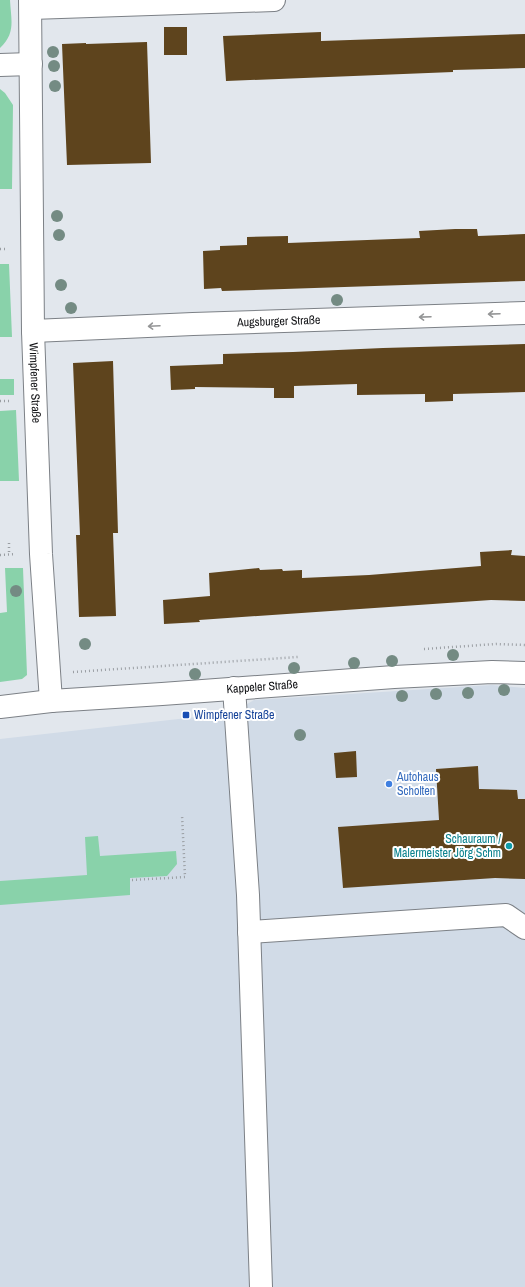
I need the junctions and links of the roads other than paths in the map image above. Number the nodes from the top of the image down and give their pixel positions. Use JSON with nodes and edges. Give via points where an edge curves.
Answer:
{"nodes":[{"id":1,"x":274,"y":0,"type":"edge"},
{"id":2,"x":30,"y":4,"type":"edge"},
{"id":3,"x":0,"y":64,"type":"edge"},
{"id":4,"x":31,"y":64,"type":"junction"},
{"id":5,"x":525,"y":313,"type":"edge"},
{"id":6,"x":33,"y":331,"type":"junction"},
{"id":7,"x":525,"y":673,"type":"edge"},
{"id":8,"x":234,"y":688,"type":"junction"},
{"id":9,"x":51,"y":701,"type":"junction"},
{"id":10,"x":0,"y":707,"type":"edge"},
{"id":11,"x":525,"y":928,"type":"edge"},
{"id":12,"x":249,"y":932,"type":"junction"},
{"id":13,"x":261,"y":1287,"type":"edge"}],
"edges":[{"from":1,"to":2,"type":"street"},
{"from":2,"to":4,"type":"street","name":"Wimpfener Straße"},
{"from":3,"to":4,"type":"street"},
{"from":4,"to":6,"type":"street","name":"Wimpfener Straße"},
{"from":5,"to":6,"type":"street","name":"Augsburger Straße","one_way":true},
{"from":6,"to":9,"type":"street","name":"Wimpfener Straße","via":[[41,554]]},
{"from":7,"to":8,"type":"street","name":"Kappeler Straße","via":[[410,676]]},
{"from":8,"to":9,"type":"street","name":"Kappeler Straße"},
{"from":8,"to":12,"type":"street"},
{"from":9,"to":10,"type":"street","name":"Kappeler Straße"},
{"from":11,"to":12,"type":"street","via":[[506,915]]},
{"from":12,"to":13,"type":"street"}]}
